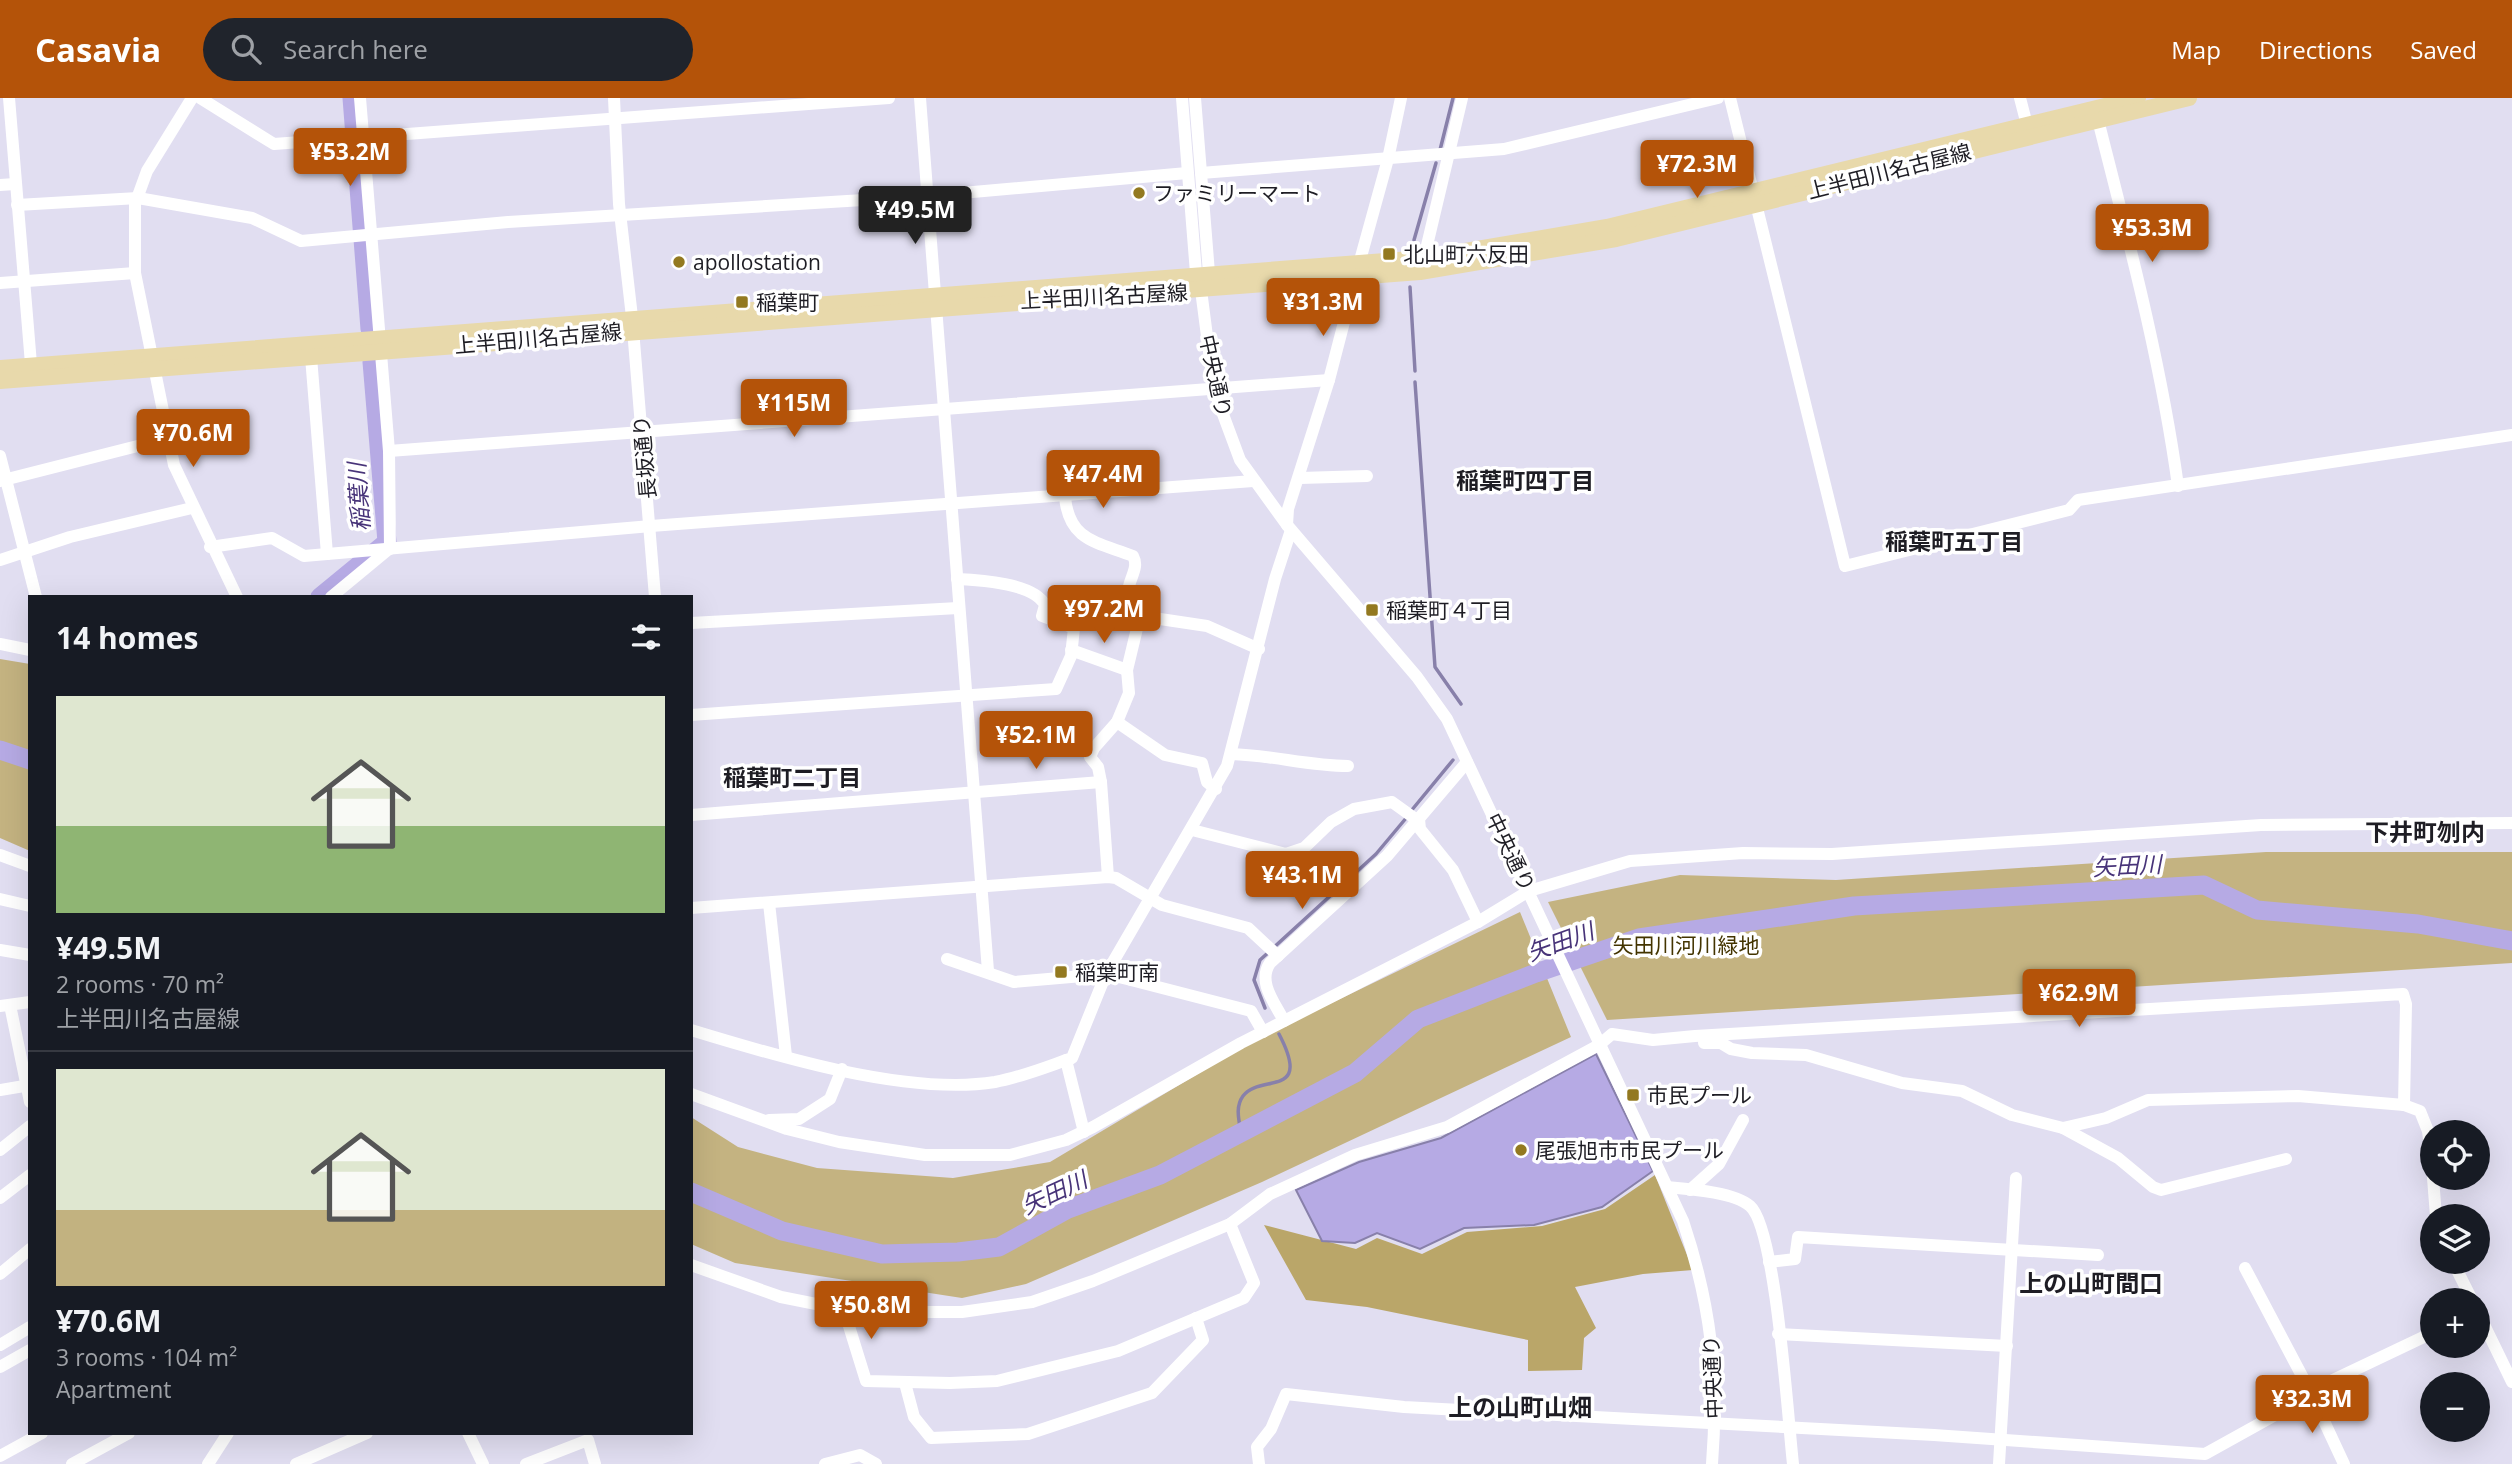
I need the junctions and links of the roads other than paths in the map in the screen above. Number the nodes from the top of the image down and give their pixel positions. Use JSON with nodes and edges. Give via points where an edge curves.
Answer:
{"nodes":[{"id":1,"x":9,"y":98,"type":"edge"},
{"id":2,"x":192,"y":98,"type":"edge"},
{"id":3,"x":200,"y":98,"type":"edge"},
{"id":4,"x":360,"y":98,"type":"edge"},
{"id":5,"x":614,"y":98,"type":"edge"},
{"id":6,"x":889,"y":98,"type":"edge"},
{"id":7,"x":920,"y":98,"type":"edge"},
{"id":8,"x":1182,"y":98,"type":"edge"},
{"id":9,"x":1195,"y":98,"type":"edge"},
{"id":10,"x":1401,"y":98,"type":"edge"},
{"id":11,"x":1462,"y":98,"type":"edge"},
{"id":12,"x":1718,"y":98,"type":"edge"},
{"id":13,"x":1730,"y":98,"type":"edge"},
{"id":14,"x":2020,"y":98,"type":"edge"},
{"id":15,"x":2138,"y":98,"type":"edge"},
{"id":16,"x":2189,"y":98,"type":"edge"},
{"id":17,"x":2098,"y":120,"type":"junction"},
{"id":18,"x":616,"y":121,"type":"junction"},
{"id":19,"x":2027,"y":125,"type":"junction"},
{"id":20,"x":357,"y":138,"type":"junction"},
{"id":21,"x":1448,"y":155,"type":"junction"},
{"id":22,"x":1388,"y":159,"type":"junction"},
{"id":23,"x":1186,"y":173,"type":"junction"},
{"id":24,"x":1201,"y":173,"type":"junction"},
{"id":25,"x":15,"y":184,"type":"junction"},
{"id":26,"x":0,"y":185,"type":"edge"},
{"id":27,"x":928,"y":196,"type":"junction"},
{"id":28,"x":138,"y":198,"type":"junction"},
{"id":29,"x":1756,"y":198,"type":"junction"},
{"id":30,"x":17,"y":205,"type":"junction"},
{"id":31,"x":620,"y":216,"type":"junction"},
{"id":32,"x":365,"y":237,"type":"junction"},
{"id":33,"x":1424,"y":258,"type":"junction"},
{"id":34,"x":1358,"y":270,"type":"junction"},
{"id":35,"x":135,"y":273,"type":"junction"},
{"id":36,"x":1203,"y":273,"type":"junction"},
{"id":37,"x":22,"y":280,"type":"junction"},
{"id":38,"x":0,"y":282,"type":"edge"},
{"id":39,"x":1201,"y":290,"type":"junction"},
{"id":40,"x":935,"y":300,"type":"junction"},
{"id":41,"x":633,"y":324,"type":"junction"},
{"id":42,"x":381,"y":344,"type":"junction"},
{"id":43,"x":311,"y":357,"type":"junction"},
{"id":44,"x":154,"y":362,"type":"junction"},
{"id":45,"x":31,"y":364,"type":"junction"},
{"id":46,"x":0,"y":368,"type":"edge"},
{"id":47,"x":1329,"y":380,"type":"junction"},
{"id":48,"x":0,"y":381,"type":"edge"},
{"id":49,"x":1214,"y":390,"type":"junction"},
{"id":50,"x":943,"y":412,"type":"junction"},
{"id":51,"x":642,"y":432,"type":"junction"},
{"id":52,"x":2512,"y":435,"type":"edge"},
{"id":53,"x":169,"y":438,"type":"junction"},
{"id":54,"x":389,"y":452,"type":"junction"},
{"id":55,"x":0,"y":456,"type":"edge"},
{"id":56,"x":1367,"y":476,"type":"dead end"},
{"id":57,"x":1300,"y":478,"type":"junction"},
{"id":58,"x":3,"y":480,"type":"edge"},
{"id":59,"x":1253,"y":481,"type":"junction"},
{"id":60,"x":2178,"y":486,"type":"junction"},
{"id":61,"x":1065,"y":497,"type":"junction"},
{"id":62,"x":951,"y":505,"type":"junction"},
{"id":63,"x":192,"y":508,"type":"junction"},
{"id":64,"x":651,"y":526,"type":"junction"},
{"id":65,"x":1289,"y":527,"type":"junction"},
{"id":66,"x":211,"y":547,"type":"junction"},
{"id":67,"x":382,"y":549,"type":"junction"},
{"id":68,"x":27,"y":551,"type":"junction"},
{"id":69,"x":327,"y":554,"type":"junction"},
{"id":70,"x":0,"y":559,"type":"edge"},
{"id":71,"x":957,"y":579,"type":"junction"},
{"id":72,"x":36,"y":595,"type":"edge"},
{"id":73,"x":236,"y":595,"type":"edge"},
{"id":74,"x":333,"y":595,"type":"edge"},
{"id":75,"x":655,"y":595,"type":"edge"},
{"id":76,"x":958,"y":608,"type":"junction"},
{"id":77,"x":1140,"y":616,"type":"junction"},
{"id":78,"x":693,"y":624,"type":"edge"},
{"id":79,"x":0,"y":644,"type":"edge"},
{"id":80,"x":1259,"y":649,"type":"junction"},
{"id":81,"x":28,"y":650,"type":"edge"},
{"id":82,"x":1071,"y":650,"type":"junction"},
{"id":83,"x":1127,"y":670,"type":"junction"},
{"id":84,"x":964,"y":696,"type":"junction"},
{"id":85,"x":693,"y":715,"type":"edge"},
{"id":86,"x":1117,"y":722,"type":"junction"},
{"id":87,"x":1231,"y":754,"type":"junction"},
{"id":88,"x":1467,"y":762,"type":"junction"},
{"id":89,"x":1348,"y":766,"type":"dead end"},
{"id":90,"x":1101,"y":782,"type":"junction"},
{"id":91,"x":1216,"y":789,"type":"junction"},
{"id":92,"x":973,"y":793,"type":"junction"},
{"id":93,"x":693,"y":815,"type":"edge"},
{"id":94,"x":1414,"y":817,"type":"junction"},
{"id":95,"x":2512,"y":823,"type":"edge"},
{"id":96,"x":1192,"y":831,"type":"junction"},
{"id":97,"x":0,"y":855,"type":"edge"},
{"id":98,"x":28,"y":865,"type":"edge"},
{"id":99,"x":1108,"y":877,"type":"junction"},
{"id":100,"x":981,"y":887,"type":"junction"},
{"id":101,"x":1532,"y":895,"type":"junction"},
{"id":102,"x":0,"y":899,"type":"edge"},
{"id":103,"x":1152,"y":899,"type":"junction"},
{"id":104,"x":768,"y":903,"type":"junction"},
{"id":105,"x":28,"y":906,"type":"edge"},
{"id":106,"x":693,"y":908,"type":"edge"},
{"id":107,"x":1478,"y":922,"type":"junction"},
{"id":108,"x":0,"y":950,"type":"edge"},
{"id":109,"x":1273,"y":951,"type":"junction"},
{"id":110,"x":28,"y":955,"type":"edge"},
{"id":111,"x":947,"y":959,"type":"dead end"},
{"id":112,"x":988,"y":971,"type":"junction"},
{"id":113,"x":1106,"y":974,"type":"junction"},
{"id":114,"x":28,"y":1002,"type":"edge"},
{"id":115,"x":5,"y":1006,"type":"edge"},
{"id":116,"x":1284,"y":1021,"type":"junction"},
{"id":117,"x":693,"y":1031,"type":"edge"},
{"id":118,"x":1263,"y":1032,"type":"junction"},
{"id":119,"x":1674,"y":1040,"type":"junction"},
{"id":120,"x":1599,"y":1045,"type":"junction"},
{"id":121,"x":786,"y":1056,"type":"junction"},
{"id":122,"x":1066,"y":1060,"type":"junction"},
{"id":123,"x":842,"y":1069,"type":"junction"},
{"id":124,"x":27,"y":1086,"type":"edge"},
{"id":125,"x":0,"y":1090,"type":"edge"},
{"id":126,"x":693,"y":1095,"type":"edge"},
{"id":127,"x":2404,"y":1105,"type":"junction"},
{"id":128,"x":1743,"y":1120,"type":"dead end"},
{"id":129,"x":2424,"y":1120,"type":"edge"},
{"id":130,"x":765,"y":1122,"type":"junction"},
{"id":131,"x":28,"y":1128,"type":"edge"},
{"id":132,"x":2063,"y":1128,"type":"junction"},
{"id":133,"x":1084,"y":1132,"type":"junction"},
{"id":134,"x":0,"y":1150,"type":"edge"},
{"id":135,"x":2286,"y":1159,"type":"dead end"},
{"id":136,"x":28,"y":1177,"type":"edge"},
{"id":137,"x":2017,"y":1178,"type":"dead end"},
{"id":138,"x":1667,"y":1187,"type":"junction"},
{"id":139,"x":1690,"y":1189,"type":"junction"},
{"id":140,"x":0,"y":1198,"type":"edge"},
{"id":141,"x":1230,"y":1224,"type":"junction"},
{"id":142,"x":2012,"y":1250,"type":"junction"},
{"id":143,"x":28,"y":1251,"type":"edge"},
{"id":144,"x":2098,"y":1255,"type":"dead end"},
{"id":145,"x":1769,"y":1262,"type":"junction"},
{"id":146,"x":693,"y":1266,"type":"edge"},
{"id":147,"x":2245,"y":1268,"type":"dead end"},
{"id":148,"x":0,"y":1274,"type":"edge"},
{"id":149,"x":844,"y":1310,"type":"junction"},
{"id":150,"x":1196,"y":1318,"type":"junction"},
{"id":151,"x":28,"y":1328,"type":"edge"},
{"id":152,"x":1778,"y":1334,"type":"junction"},
{"id":153,"x":2490,"y":1338,"type":"edge"},
{"id":154,"x":2420,"y":1339,"type":"edge"},
{"id":155,"x":0,"y":1345,"type":"edge"},
{"id":156,"x":2007,"y":1346,"type":"junction"},
{"id":157,"x":28,"y":1351,"type":"edge"},
{"id":158,"x":0,"y":1367,"type":"edge"},
{"id":159,"x":2512,"y":1382,"type":"edge"},
{"id":160,"x":905,"y":1383,"type":"junction"},
{"id":161,"x":2310,"y":1391,"type":"junction"},
{"id":162,"x":1715,"y":1425,"type":"junction"},
{"id":163,"x":1791,"y":1429,"type":"junction"},
{"id":164,"x":38,"y":1435,"type":"edge"},
{"id":165,"x":125,"y":1435,"type":"edge"},
{"id":166,"x":227,"y":1435,"type":"edge"},
{"id":167,"x":363,"y":1435,"type":"edge"},
{"id":168,"x":469,"y":1435,"type":"edge"},
{"id":169,"x":2001,"y":1439,"type":"junction"},
{"id":170,"x":0,"y":1456,"type":"edge"},
{"id":171,"x":2204,"y":1459,"type":"edge"},
{"id":172,"x":72,"y":1464,"type":"edge"},
{"id":173,"x":208,"y":1464,"type":"edge"},
{"id":174,"x":296,"y":1464,"type":"edge"},
{"id":175,"x":483,"y":1464,"type":"edge"},
{"id":176,"x":526,"y":1464,"type":"edge"},
{"id":177,"x":595,"y":1464,"type":"edge"},
{"id":178,"x":825,"y":1464,"type":"edge"},
{"id":179,"x":876,"y":1464,"type":"edge"},
{"id":180,"x":1259,"y":1464,"type":"edge"},
{"id":181,"x":1712,"y":1464,"type":"edge"},
{"id":182,"x":1794,"y":1464,"type":"edge"},
{"id":183,"x":1999,"y":1464,"type":"edge"},
{"id":184,"x":2344,"y":1464,"type":"edge"}],
"edges":[{"from":1,"to":25,"type":"street"},
{"from":2,"to":28,"type":"street","via":[[147,172]]},
{"from":3,"to":20,"type":"street","via":[[274,144]]},
{"from":4,"to":20,"type":"street"},
{"from":5,"to":18,"type":"street","name":"長坂通り"},
{"from":6,"to":18,"type":"street"},
{"from":7,"to":27,"type":"street"},
{"from":8,"to":23,"type":"street","name":"中央通り"},
{"from":9,"to":24,"type":"street","name":"中央通り"},
{"from":10,"to":22,"type":"street"},
{"from":11,"to":21,"type":"street"},
{"from":12,"to":21,"type":"street","via":[[1504,149]]},
{"from":13,"to":29,"type":"street"},
{"from":14,"to":19,"type":"street"},
{"from":15,"to":19,"type":"main road","name":"上半田川名古屋線"},
{"from":16,"to":17,"type":"main road","name":"上半田川名古屋線"},
{"from":17,"to":29,"type":"main road","name":"上半田川名古屋線"},
{"from":17,"to":60,"type":"street","via":[[2167,408]]},
{"from":18,"to":20,"type":"street"},
{"from":18,"to":31,"type":"street","name":"長坂通り"},
{"from":19,"to":29,"type":"main road","name":"上半田川名古屋線"},
{"from":20,"to":32,"type":"street"},
{"from":21,"to":22,"type":"street"},
{"from":21,"to":33,"type":"street"},
{"from":22,"to":24,"type":"street"},
{"from":22,"to":34,"type":"street"},
{"from":23,"to":27,"type":"street"},
{"from":23,"to":36,"type":"street","name":"中央通り"},
{"from":24,"to":36,"type":"street","name":"中央通り"},
{"from":25,"to":26,"type":"street"},
{"from":25,"to":30,"type":"street"},
{"from":27,"to":31,"type":"street"},
{"from":27,"to":40,"type":"street"},
{"from":28,"to":30,"type":"street"},
{"from":28,"to":32,"type":"street","via":[[251,218],[301,241]]},
{"from":28,"to":35,"type":"street"},
{"from":29,"to":33,"type":"main road","name":"上半田川名古屋線"},
{"from":29,"to":34,"type":"main road","name":"上半田川名古屋線","via":[[1616,239],[1544,254],[1420,272]]},
{"from":29,"to":60,"type":"street","via":[[1845,566],[2069,510],[2078,500]]},
{"from":30,"to":37,"type":"street"},
{"from":31,"to":32,"type":"street"},
{"from":31,"to":41,"type":"street","name":"長坂通り"},
{"from":32,"to":42,"type":"street"},
{"from":33,"to":34,"type":"main road","name":"上半田川名古屋線"},
{"from":34,"to":36,"type":"main road","name":"上半田川名古屋線"},
{"from":34,"to":39,"type":"main road","name":"上半田川名古屋線"},
{"from":34,"to":47,"type":"street"},
{"from":35,"to":37,"type":"street"},
{"from":35,"to":44,"type":"street"},
{"from":36,"to":39,"type":"street","name":"中央通り"},
{"from":36,"to":40,"type":"main road","name":"上半田川名古屋線"},
{"from":37,"to":38,"type":"street"},
{"from":37,"to":45,"type":"street"},
{"from":39,"to":40,"type":"main road","name":"上半田川名古屋線"},
{"from":39,"to":49,"type":"street","name":"中央通り"},
{"from":40,"to":41,"type":"main road","name":"上半田川名古屋線"},
{"from":40,"to":50,"type":"street"},
{"from":41,"to":42,"type":"main road","name":"上半田川名古屋線"},
{"from":41,"to":51,"type":"street","name":"長坂通り"},
{"from":42,"to":43,"type":"main road","name":"上半田川名古屋線"},
{"from":42,"to":44,"type":"main road","name":"上半田川名古屋線"},
{"from":42,"to":54,"type":"street"},
{"from":43,"to":44,"type":"main road","name":"上半田川名古屋線"},
{"from":43,"to":69,"type":"street"},
{"from":44,"to":45,"type":"main road","name":"上半田川名古屋線"},
{"from":44,"to":48,"type":"main road","name":"上半田川名古屋線"},
{"from":44,"to":53,"type":"street"},
{"from":45,"to":46,"type":"main road","name":"上半田川名古屋線"},
{"from":47,"to":49,"type":"street"},
{"from":47,"to":57,"type":"street"},
{"from":49,"to":50,"type":"street"},
{"from":49,"to":59,"type":"street","name":"中央通り"},
{"from":50,"to":51,"type":"street"},
{"from":50,"to":62,"type":"street"},
{"from":51,"to":54,"type":"street"},
{"from":51,"to":64,"type":"street","name":"長坂通り"},
{"from":52,"to":60,"type":"street"},
{"from":53,"to":58,"type":"street"},
{"from":53,"to":63,"type":"street","via":[[173,465]]},
{"from":54,"to":67,"type":"street"},
{"from":55,"to":58,"type":"street"},
{"from":56,"to":57,"type":"street"},
{"from":57,"to":65,"type":"street","via":[[1288,509]]},
{"from":58,"to":68,"type":"street"},
{"from":59,"to":61,"type":"street"},
{"from":59,"to":65,"type":"street","name":"中央通り"},
{"from":61,"to":62,"type":"street"},
{"from":61,"to":77,"type":"street","via":[[1069,523],[1080,534],[1133,556],[1135,567],[1126,598],[1132,612]]},
{"from":62,"to":64,"type":"street"},
{"from":62,"to":71,"type":"street"},
{"from":63,"to":66,"type":"street"},
{"from":63,"to":68,"type":"street"},
{"from":64,"to":67,"type":"street"},
{"from":64,"to":75,"type":"street","name":"長坂通り"},
{"from":65,"to":80,"type":"street"},
{"from":65,"to":88,"type":"street","name":"中央通り","via":[[1417,677],[1447,719]]},
{"from":66,"to":69,"type":"street","via":[[272,538],[304,556]]},
{"from":66,"to":73,"type":"street"},
{"from":67,"to":69,"type":"street"},
{"from":67,"to":74,"type":"street"},
{"from":68,"to":70,"type":"street"},
{"from":68,"to":72,"type":"street"},
{"from":71,"to":76,"type":"street"},
{"from":71,"to":82,"type":"street","via":[[1012,586],[1042,599],[1042,616],[1074,628]]},
{"from":76,"to":78,"type":"street"},
{"from":76,"to":84,"type":"street"},
{"from":77,"to":80,"type":"street","via":[[1206,626]]},
{"from":77,"to":83,"type":"street"},
{"from":79,"to":81,"type":"street"},
{"from":80,"to":87,"type":"street"},
{"from":82,"to":83,"type":"street"},
{"from":82,"to":84,"type":"street","via":[[1056,689]]},
{"from":83,"to":86,"type":"street","via":[[1129,693]]},
{"from":84,"to":85,"type":"street"},
{"from":84,"to":92,"type":"street"},
{"from":86,"to":90,"type":"street","via":[[1090,757]]},
{"from":86,"to":91,"type":"street","via":[[1165,755],[1202,763],[1207,782]]},
{"from":87,"to":89,"type":"street"},
{"from":87,"to":91,"type":"street"},
{"from":88,"to":94,"type":"street"},
{"from":88,"to":101,"type":"street","name":"中央通り"},
{"from":90,"to":92,"type":"street"},
{"from":90,"to":99,"type":"street"},
{"from":91,"to":96,"type":"street"},
{"from":92,"to":93,"type":"street"},
{"from":92,"to":100,"type":"street"},
{"from":94,"to":96,"type":"street","via":[[1392,802],[1354,808],[1304,848],[1286,854]]},
{"from":94,"to":107,"type":"street","via":[[1457,877]]},
{"from":94,"to":109,"type":"street","via":[[1387,856]]},
{"from":95,"to":101,"type":"street","via":[[2261,825],[1832,854],[1674,856],[1617,864]]},
{"from":96,"to":103,"type":"street"},
{"from":97,"to":98,"type":"street"},
{"from":99,"to":100,"type":"street"},
{"from":99,"to":103,"type":"street"},
{"from":100,"to":104,"type":"street"},
{"from":100,"to":112,"type":"street"},
{"from":101,"to":107,"type":"street"},
{"from":101,"to":120,"type":"street","name":"中央通り"},
{"from":102,"to":105,"type":"street"},
{"from":103,"to":109,"type":"street","via":[[1248,928]]},
{"from":103,"to":113,"type":"street"},
{"from":104,"to":106,"type":"street"},
{"from":104,"to":121,"type":"street"},
{"from":107,"to":116,"type":"street"},
{"from":108,"to":110,"type":"street"},
{"from":109,"to":116,"type":"street","via":[[1264,976]]},
{"from":111,"to":112,"type":"street","via":[[975,971]]},
{"from":112,"to":113,"type":"street","via":[[1014,982]]},
{"from":113,"to":118,"type":"street","via":[[1251,1011]]},
{"from":113,"to":122,"type":"street","via":[[1072,1058]]},
{"from":114,"to":115,"type":"street"},
{"from":115,"to":124,"type":"street"},
{"from":116,"to":118,"type":"street"},
{"from":117,"to":121,"type":"street"},
{"from":118,"to":133,"type":"street"},
{"from":119,"to":120,"type":"street","via":[[1612,1034]]},
{"from":119,"to":127,"type":"street","via":[[1695,1035],[2403,994]]},
{"from":119,"to":132,"type":"street","via":[[1682,1044],[1721,1042],[1752,1054],[1806,1055],[1902,1083],[1962,1091],[2012,1115]]},
{"from":120,"to":138,"type":"street","name":"中央通り"},
{"from":120,"to":141,"type":"street","via":[[1447,1127],[1355,1155],[1270,1194]]},
{"from":121,"to":123,"type":"street"},
{"from":122,"to":123,"type":"street","via":[[1015,1078],[960,1084],[915,1083]]},
{"from":122,"to":133,"type":"street"},
{"from":123,"to":130,"type":"street","via":[[835,1092],[814,1110],[799,1119]]},
{"from":124,"to":125,"type":"street"},
{"from":126,"to":130,"type":"street"},
{"from":127,"to":129,"type":"street","via":[[2420,1111]]},
{"from":127,"to":132,"type":"street","via":[[2298,1096],[2148,1100],[2106,1118]]},
{"from":128,"to":139,"type":"street","via":[[1719,1164]]},
{"from":130,"to":133,"type":"street","via":[[839,1142],[955,1157],[1010,1155]]},
{"from":131,"to":134,"type":"street"},
{"from":132,"to":135,"type":"street","via":[[2118,1158],[2161,1189]]},
{"from":136,"to":140,"type":"street"},
{"from":137,"to":142,"type":"street"},
{"from":138,"to":139,"type":"street"},
{"from":138,"to":162,"type":"street","name":"中央通り","via":[[1683,1221],[1704,1295],[1716,1375]]},
{"from":139,"to":145,"type":"street","via":[[1749,1205],[1763,1227]]},
{"from":141,"to":149,"type":"street","via":[[1032,1302],[962,1312]]},
{"from":141,"to":150,"type":"street","via":[[1254,1283],[1244,1298]]},
{"from":142,"to":144,"type":"street"},
{"from":142,"to":145,"type":"street","via":[[1798,1237],[1796,1259]]},
{"from":142,"to":156,"type":"street"},
{"from":143,"to":148,"type":"street"},
{"from":145,"to":152,"type":"street"},
{"from":146,"to":149,"type":"street","via":[[780,1297]]},
{"from":147,"to":161,"type":"street"},
{"from":149,"to":160,"type":"street","via":[[866,1381]]},
{"from":150,"to":160,"type":"street","via":[[1118,1352],[997,1381]]},
{"from":150,"to":160,"type":"street","via":[[1203,1340],[1152,1393],[1028,1434],[931,1437],[914,1417]]},
{"from":151,"to":155,"type":"street"},
{"from":152,"to":156,"type":"street"},
{"from":152,"to":163,"type":"street"},
{"from":153,"to":159,"type":"street"},
{"from":154,"to":161,"type":"street"},
{"from":156,"to":169,"type":"street"},
{"from":157,"to":158,"type":"street"},
{"from":161,"to":171,"type":"street"},
{"from":161,"to":184,"type":"street"},
{"from":162,"to":163,"type":"street"},
{"from":162,"to":180,"type":"street","via":[[1404,1407],[1286,1394],[1271,1429],[1257,1447]]},
{"from":162,"to":181,"type":"street","name":"中央通り"},
{"from":163,"to":169,"type":"street"},
{"from":163,"to":182,"type":"street"},
{"from":164,"to":170,"type":"street"},
{"from":165,"to":172,"type":"street"},
{"from":166,"to":173,"type":"street"},
{"from":167,"to":174,"type":"street"},
{"from":168,"to":175,"type":"street"},
{"from":169,"to":171,"type":"street"},
{"from":169,"to":183,"type":"street"},
{"from":176,"to":177,"type":"street","via":[[587,1440]]},
{"from":178,"to":179,"type":"street","via":[[860,1455]]}]}
